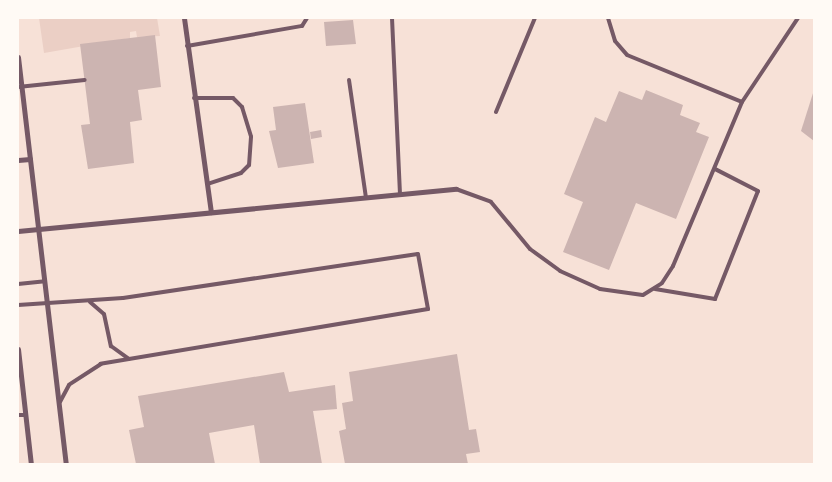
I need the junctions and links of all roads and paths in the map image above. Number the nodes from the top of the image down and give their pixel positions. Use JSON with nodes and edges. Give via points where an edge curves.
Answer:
{"nodes":[{"id":1,"x":184,"y":18,"type":"edge"},
{"id":2,"x":307,"y":18,"type":"edge"},
{"id":3,"x":392,"y":18,"type":"edge"},
{"id":4,"x":535,"y":18,"type":"edge"},
{"id":5,"x":608,"y":18,"type":"edge"},
{"id":6,"x":798,"y":18,"type":"edge"},
{"id":7,"x":187,"y":46,"type":"junction"},
{"id":8,"x":18,"y":57,"type":"edge"},
{"id":9,"x":85,"y":80,"type":"dead end"},
{"id":10,"x":349,"y":80,"type":"dead end"},
{"id":11,"x":19,"y":87,"type":"edge"},
{"id":12,"x":194,"y":98,"type":"junction"},
{"id":13,"x":742,"y":102,"type":"junction"},
{"id":14,"x":496,"y":112,"type":"dead end"},
{"id":15,"x":30,"y":159,"type":"junction"},
{"id":16,"x":18,"y":160,"type":"edge"},
{"id":17,"x":715,"y":169,"type":"junction"},
{"id":18,"x":208,"y":184,"type":"junction"},
{"id":19,"x":456,"y":189,"type":"joint"},
{"id":20,"x":400,"y":195,"type":"junction"},
{"id":21,"x":366,"y":198,"type":"junction"},
{"id":22,"x":210,"y":212,"type":"junction"},
{"id":23,"x":38,"y":229,"type":"junction"},
{"id":24,"x":18,"y":231,"type":"edge"},
{"id":25,"x":45,"y":281,"type":"junction"},
{"id":26,"x":18,"y":284,"type":"edge"},
{"id":27,"x":655,"y":289,"type":"junction"},
{"id":28,"x":88,"y":301,"type":"junction"},
{"id":29,"x":47,"y":302,"type":"junction"},
{"id":30,"x":18,"y":305,"type":"edge"},
{"id":31,"x":18,"y":349,"type":"edge"},
{"id":32,"x":130,"y":359,"type":"junction"},
{"id":33,"x":59,"y":404,"type":"junction"},
{"id":34,"x":25,"y":415,"type":"junction"},
{"id":35,"x":18,"y":416,"type":"edge"},
{"id":36,"x":31,"y":464,"type":"edge"},
{"id":37,"x":66,"y":464,"type":"edge"}],
"edges":[{"from":1,"to":7,"type":"street"},
{"from":2,"to":7,"type":"lane","via":[[302,26]]},
{"from":3,"to":20,"type":"lane"},
{"from":4,"to":14,"type":"lane"},
{"from":5,"to":13,"type":"lane","via":[[614,41],[627,55]]},
{"from":6,"to":13,"type":"lane"},
{"from":7,"to":12,"type":"street"},
{"from":8,"to":11,"type":"street"},
{"from":9,"to":11,"type":"lane"},
{"from":10,"to":21,"type":"lane"},
{"from":11,"to":15,"type":"street"},
{"from":12,"to":18,"type":"street"},
{"from":12,"to":18,"type":"lane","via":[[234,98],[242,107],[251,137],[249,166],[241,173]]},
{"from":13,"to":17,"type":"lane"},
{"from":15,"to":16,"type":"street"},
{"from":15,"to":23,"type":"street"},
{"from":17,"to":27,"type":"lane","via":[[681,250]]},
{"from":17,"to":27,"type":"lane","via":[[758,191],[715,299]]},
{"from":18,"to":22,"type":"street"},
{"from":19,"to":20,"type":"street"},
{"from":19,"to":27,"type":"lane","via":[[491,202],[530,249],[569,276],[622,295]]},
{"from":20,"to":21,"type":"street"},
{"from":21,"to":22,"type":"street"},
{"from":22,"to":23,"type":"street"},
{"from":23,"to":24,"type":"street"},
{"from":23,"to":25,"type":"street"},
{"from":25,"to":26,"type":"lane"},
{"from":25,"to":29,"type":"street"},
{"from":28,"to":29,"type":"lane"},
{"from":28,"to":32,"type":"lane","via":[[102,309],[113,350]]},
{"from":28,"to":32,"type":"lane","via":[[418,254],[428,309]]},
{"from":29,"to":30,"type":"lane"},
{"from":29,"to":33,"type":"street"},
{"from":31,"to":34,"type":"street"},
{"from":32,"to":33,"type":"lane","via":[[99,365],[69,385]]},
{"from":33,"to":37,"type":"street"},
{"from":34,"to":35,"type":"lane"},
{"from":34,"to":36,"type":"street"}]}
